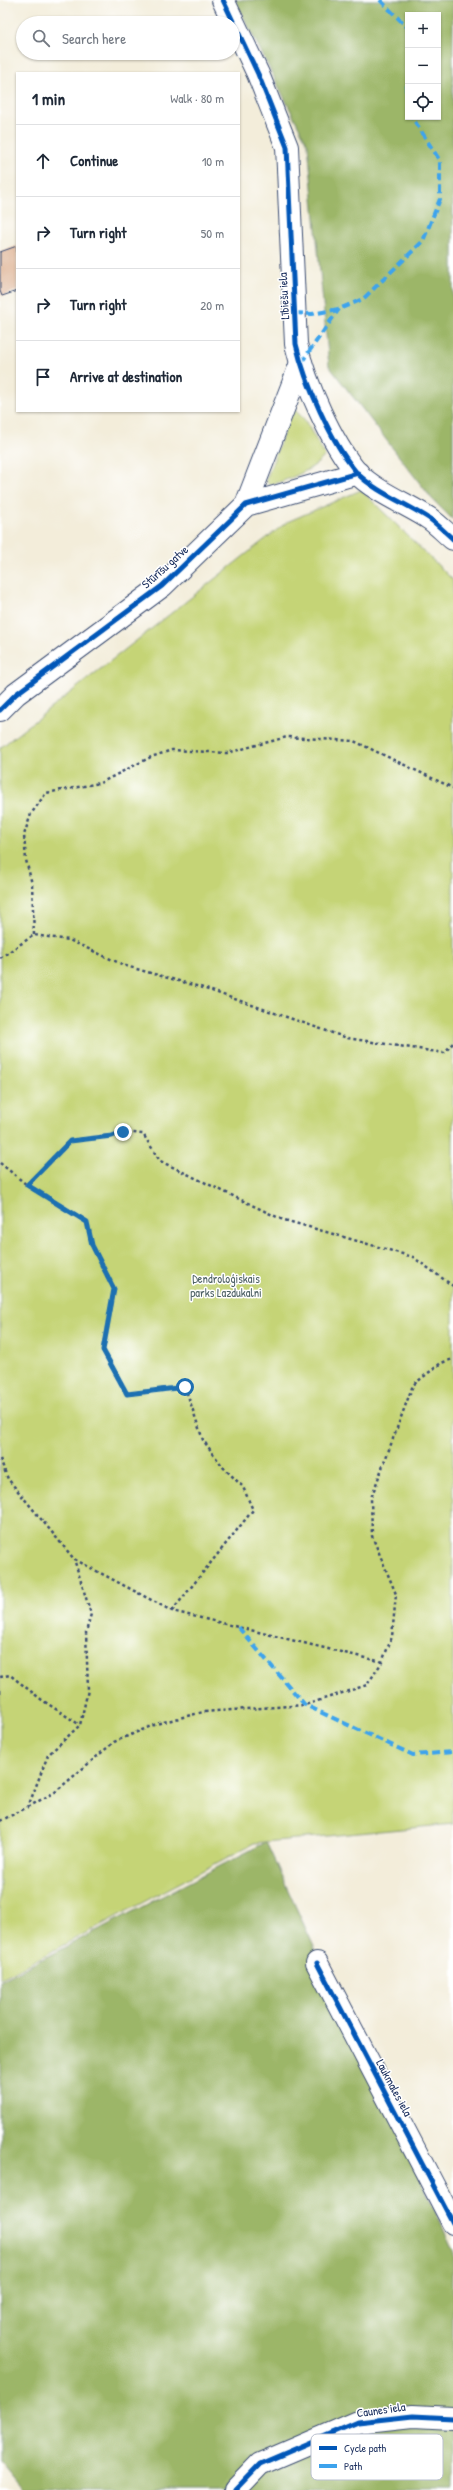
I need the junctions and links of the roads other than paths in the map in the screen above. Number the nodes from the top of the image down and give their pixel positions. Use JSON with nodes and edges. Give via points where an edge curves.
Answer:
{"nodes":[{"id":1,"x":223,"y":0,"type":"edge"},
{"id":2,"x":231,"y":16,"type":"edge"},
{"id":3,"x":240,"y":36,"type":"edge"},
{"id":4,"x":301,"y":363,"type":"junction"},
{"id":5,"x":358,"y":473,"type":"junction"},
{"id":6,"x":246,"y":505,"type":"junction"},
{"id":7,"x":453,"y":539,"type":"edge"},
{"id":8,"x":0,"y":710,"type":"edge"},
{"id":9,"x":317,"y":1963,"type":"dead end"},
{"id":10,"x":453,"y":2222,"type":"edge"},
{"id":11,"x":453,"y":2418,"type":"edge"},
{"id":12,"x":330,"y":2434,"type":"edge"},
{"id":13,"x":311,"y":2442,"type":"edge"},
{"id":14,"x":235,"y":2490,"type":"edge"}],
"edges":[{"from":1,"to":2,"type":"street","name":"Lībiešu iela"},
{"from":3,"to":4,"type":"street","name":"Lībiešu iela","via":[[287,147],[296,344]]},
{"from":4,"to":5,"type":"street","name":"Lībiešu iela","via":[[326,424]]},
{"from":4,"to":6,"type":"street"},
{"from":5,"to":6,"type":"street","name":"Stūrīšu gatve"},
{"from":5,"to":7,"type":"street","name":"Lībiešu iela","via":[[430,519]]},
{"from":6,"to":8,"type":"street","name":"Stūrīšu gatve","via":[[162,586],[16,694]]},
{"from":9,"to":10,"type":"street","name":"Laukmales iela"},
{"from":11,"to":12,"type":"street","name":"Caunes iela","via":[[413,2416],[358,2422]]},
{"from":13,"to":14,"type":"street","name":"Caunes iela","via":[[260,2464]]}]}
